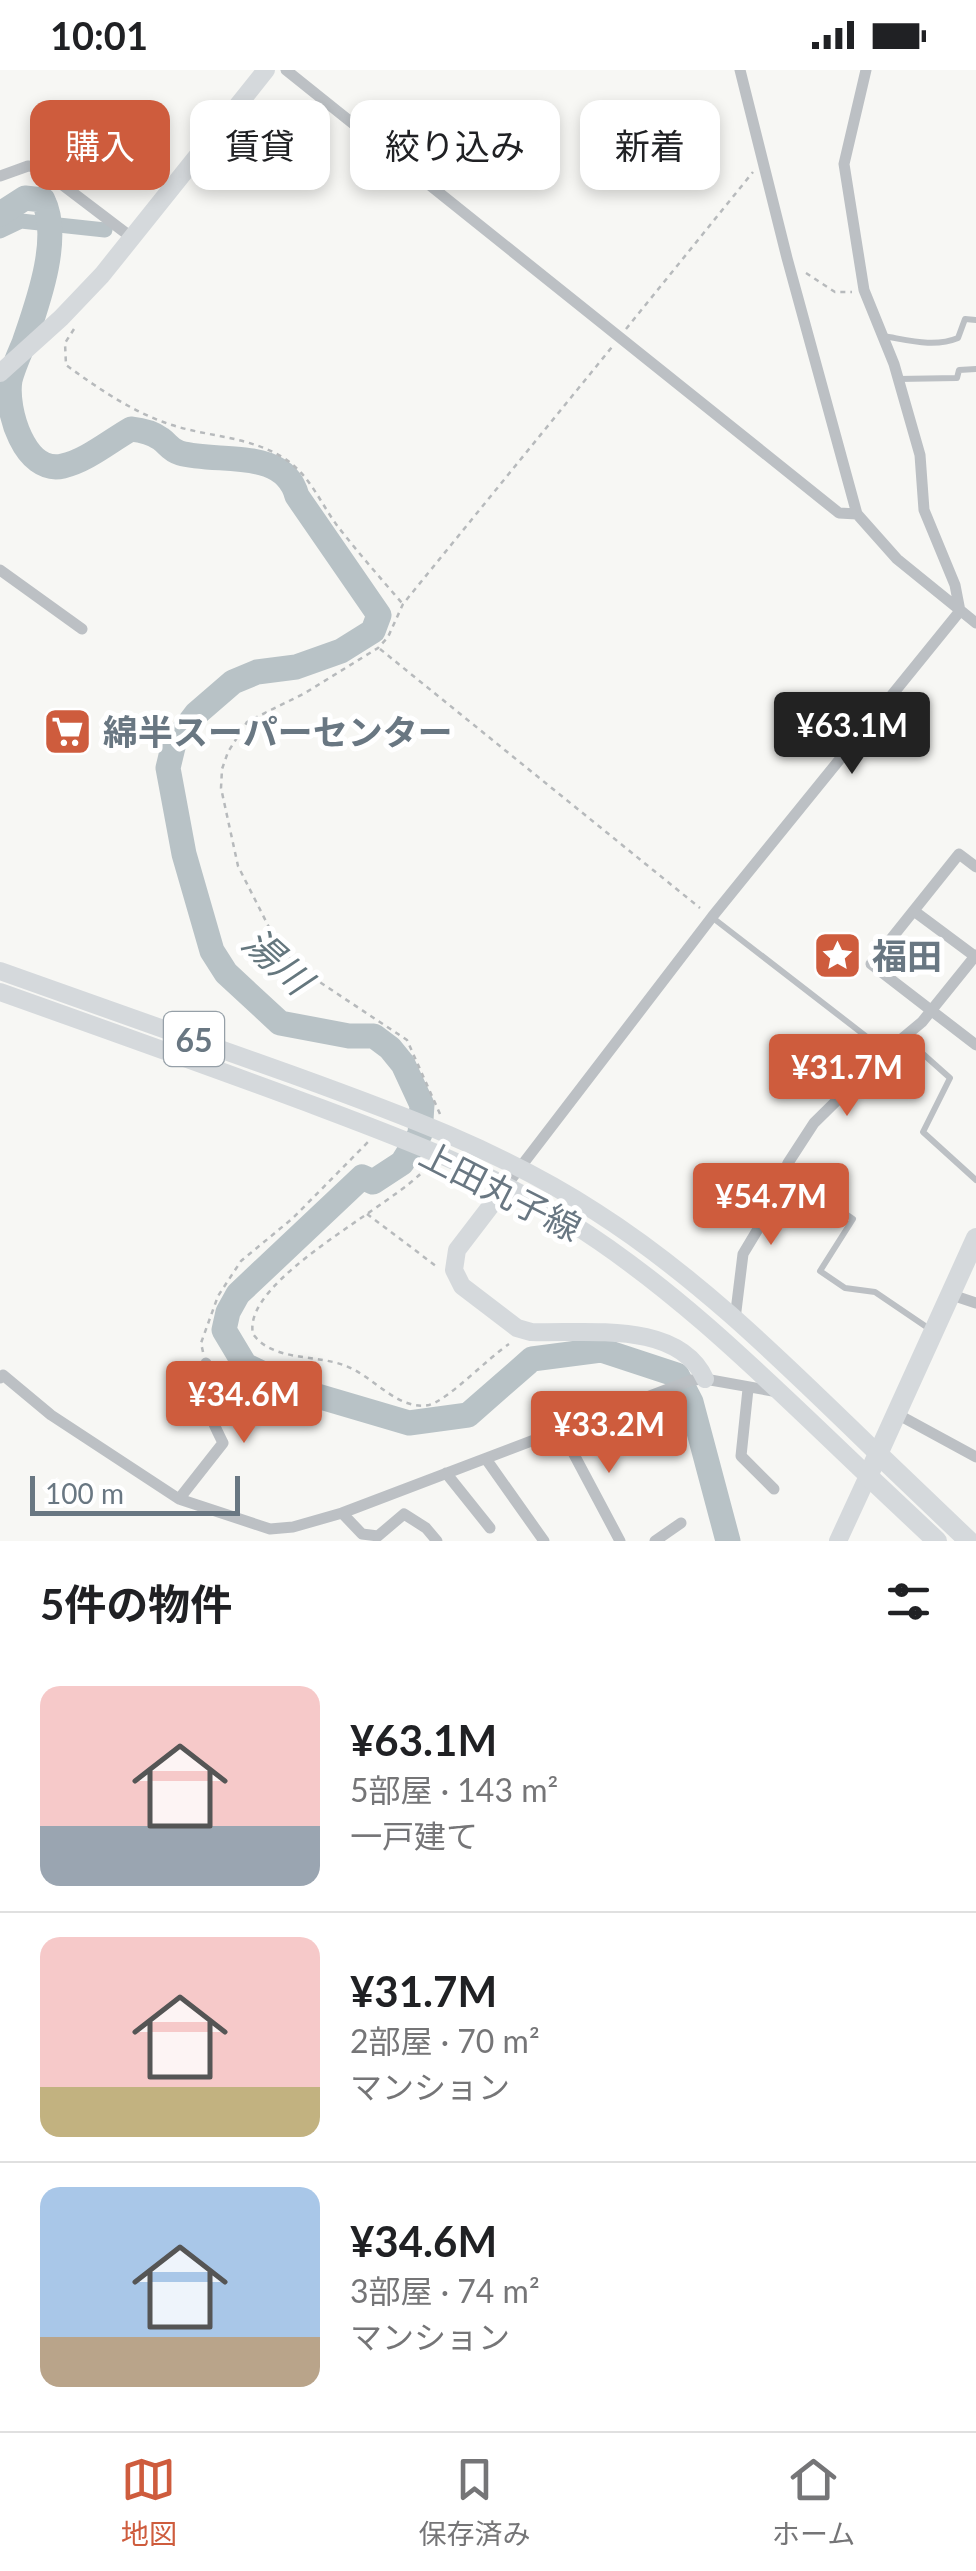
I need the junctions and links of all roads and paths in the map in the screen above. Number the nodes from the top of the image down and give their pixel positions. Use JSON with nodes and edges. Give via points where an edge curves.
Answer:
{"nodes":[{"id":1,"x":266,"y":70,"type":"edge"},
{"id":2,"x":286,"y":70,"type":"edge"},
{"id":3,"x":740,"y":70,"type":"edge"},
{"id":4,"x":865,"y":71,"type":"edge"},
{"id":5,"x":764,"y":158,"type":"junction"},
{"id":6,"x":0,"y":176,"type":"edge"},
{"id":7,"x":131,"y":237,"type":"junction"},
{"id":8,"x":787,"y":258,"type":"junction"},
{"id":9,"x":864,"y":290,"type":"junction"},
{"id":10,"x":65,"y":314,"type":"junction"},
{"id":11,"x":976,"y":320,"type":"edge"},
{"id":12,"x":620,"y":336,"type":"junction"},
{"id":13,"x":882,"y":336,"type":"junction"},
{"id":14,"x":976,"y":368,"type":"edge"},
{"id":15,"x":0,"y":373,"type":"edge"},
{"id":16,"x":898,"y":379,"type":"junction"},
{"id":17,"x":858,"y":514,"type":"junction"},
{"id":18,"x":0,"y":570,"type":"edge"},
{"id":19,"x":403,"y":604,"type":"junction"},
{"id":20,"x":960,"y":610,"type":"junction"},
{"id":21,"x":976,"y":623,"type":"edge"},
{"id":22,"x":82,"y":629,"type":"dead end"},
{"id":23,"x":378,"y":648,"type":"junction"},
{"id":24,"x":976,"y":866,"type":"edge"},
{"id":25,"x":914,"y":911,"type":"junction"},
{"id":26,"x":712,"y":917,"type":"junction"},
{"id":27,"x":976,"y":956,"type":"edge"},
{"id":28,"x":0,"y":971,"type":"edge"},
{"id":29,"x":0,"y":992,"type":"edge"},
{"id":30,"x":930,"y":1011,"type":"junction"},
{"id":31,"x":904,"y":1037,"type":"junction"},
{"id":32,"x":976,"y":1045,"type":"edge"},
{"id":33,"x":886,"y":1052,"type":"junction"},
{"id":34,"x":436,"y":1128,"type":"junction"},
{"id":35,"x":377,"y":1129,"type":"junction"},
{"id":36,"x":431,"y":1151,"type":"junction"},
{"id":37,"x":520,"y":1168,"type":"junction"},
{"id":38,"x":785,"y":1172,"type":"junction"},
{"id":39,"x":976,"y":1180,"type":"edge"},
{"id":40,"x":506,"y":1186,"type":"junction"},
{"id":41,"x":365,"y":1213,"type":"junction"},
{"id":42,"x":976,"y":1238,"type":"edge"},
{"id":43,"x":454,"y":1270,"type":"junction"},
{"id":44,"x":949,"y":1294,"type":"junction"},
{"id":45,"x":976,"y":1303,"type":"edge"},
{"id":46,"x":735,"y":1319,"type":"junction"},
{"id":47,"x":932,"y":1331,"type":"junction"},
{"id":48,"x":531,"y":1332,"type":"junction"},
{"id":49,"x":206,"y":1363,"type":"joint"},
{"id":50,"x":1,"y":1375,"type":"edge"},
{"id":51,"x":699,"y":1380,"type":"junction"},
{"id":52,"x":748,"y":1389,"type":"junction"},
{"id":53,"x":780,"y":1393,"type":"junction"},
{"id":54,"x":897,"y":1414,"type":"junction"},
{"id":55,"x":561,"y":1430,"type":"junction"},
{"id":56,"x":878,"y":1454,"type":"junction"},
{"id":57,"x":976,"y":1457,"type":"edge"},
{"id":58,"x":486,"y":1459,"type":"junction"},
{"id":59,"x":446,"y":1473,"type":"junction"},
{"id":60,"x":868,"y":1476,"type":"junction"},
{"id":61,"x":774,"y":1489,"type":"dead end"},
{"id":62,"x":179,"y":1499,"type":"junction"},
{"id":63,"x":342,"y":1512,"type":"junction"},
{"id":64,"x":681,"y":1523,"type":"dead end"},
{"id":65,"x":490,"y":1528,"type":"dead end"},
{"id":66,"x":271,"y":1535,"type":"edge"},
{"id":67,"x":437,"y":1541,"type":"edge"},
{"id":68,"x":544,"y":1541,"type":"edge"},
{"id":69,"x":620,"y":1541,"type":"edge"},
{"id":70,"x":654,"y":1541,"type":"edge"},
{"id":71,"x":838,"y":1541,"type":"edge"},
{"id":72,"x":937,"y":1541,"type":"edge"},
{"id":73,"x":969,"y":1541,"type":"edge"}],
"edges":[{"from":1,"to":7,"type":"main road"},
{"from":2,"to":12,"type":"street"},
{"from":3,"to":5,"type":"street"},
{"from":4,"to":9,"type":"street","via":[[844,164]]},
{"from":5,"to":8,"type":"street"},
{"from":5,"to":12,"type":"path"},
{"from":6,"to":7,"type":"street","via":[[39,167]]},
{"from":7,"to":10,"type":"main road"},
{"from":8,"to":9,"type":"path","via":[[835,292]]},
{"from":8,"to":17,"type":"street"},
{"from":9,"to":13,"type":"street"},
{"from":10,"to":15,"type":"main road"},
{"from":10,"to":19,"type":"path","via":[[77,322],[65,343],[66,366],[148,416],[244,440],[290,462]]},
{"from":11,"to":13,"type":"lane","via":[[965,318],[958,338],[950,341]]},
{"from":12,"to":17,"type":"street","via":[[839,513]]},
{"from":12,"to":19,"type":"path"},
{"from":13,"to":16,"type":"street"},
{"from":14,"to":16,"type":"lane","via":[[959,370],[957,378]]},
{"from":16,"to":20,"type":"street","via":[[920,454],[924,510]]},
{"from":17,"to":20,"type":"street","via":[[898,560]]},
{"from":18,"to":22,"type":"street"},
{"from":19,"to":23,"type":"path"},
{"from":20,"to":21,"type":"street"},
{"from":20,"to":26,"type":"street"},
{"from":23,"to":26,"type":"path"},
{"from":23,"to":34,"type":"path","via":[[247,722],[228,752],[221,788],[238,866],[280,949],[407,1040],[442,1118]]},
{"from":24,"to":25,"type":"street","via":[[959,854]]},
{"from":25,"to":27,"type":"street"},
{"from":25,"to":30,"type":"street","via":[[871,964]]},
{"from":26,"to":33,"type":"lane"},
{"from":26,"to":37,"type":"street"},
{"from":27,"to":30,"type":"street"},
{"from":28,"to":34,"type":"main road","name":"上田丸子線","number":"65"},
{"from":29,"to":35,"type":"main road","name":"上田丸子線","number":"65"},
{"from":30,"to":31,"type":"street"},
{"from":30,"to":32,"type":"street"},
{"from":31,"to":33,"type":"street"},
{"from":31,"to":39,"type":"lane","via":[[950,1078],[923,1132]]},
{"from":33,"to":38,"type":"street","via":[[814,1124]]},
{"from":34,"to":37,"type":"main road","name":"上田丸子線","number":"65"},
{"from":35,"to":36,"type":"main road","name":"上田丸子線","number":"65"},
{"from":35,"to":49,"type":"path","via":[[228,1276],[201,1343]]},
{"from":36,"to":40,"type":"main road","name":"上田丸子線","number":"65"},
{"from":36,"to":41,"type":"path","via":[[425,1171]]},
{"from":37,"to":40,"type":"street"},
{"from":37,"to":46,"type":"main road","name":"上田丸子線","number":"65","via":[[622,1230]]},
{"from":38,"to":46,"type":"street","via":[[743,1254]]},
{"from":38,"to":47,"type":"lane","via":[[852,1219],[820,1271],[845,1288],[875,1292]]},
{"from":40,"to":43,"type":"main road","via":[[457,1250]]},
{"from":40,"to":53,"type":"main road","name":"上田丸子線","number":"65","via":[[637,1269]]},
{"from":41,"to":43,"type":"path","via":[[423,1259]]},
{"from":41,"to":48,"type":"path","via":[[260,1302],[251,1326],[258,1341],[276,1352],[348,1366],[417,1406],[442,1400]]},
{"from":42,"to":44,"type":"highway"},
{"from":43,"to":48,"type":"main road","via":[[462,1286]]},
{"from":44,"to":45,"type":"street"},
{"from":44,"to":47,"type":"highway"},
{"from":46,"to":56,"type":"main road","name":"上田丸子線","number":"65"},
{"from":47,"to":54,"type":"highway"},
{"from":48,"to":51,"type":"main road","via":[[662,1340],[697,1362]]},
{"from":49,"to":62,"type":"street","via":[[204,1403],[223,1443]]},
{"from":50,"to":62,"type":"street"},
{"from":51,"to":52,"type":"street"},
{"from":51,"to":55,"type":"street"},
{"from":52,"to":53,"type":"street"},
{"from":52,"to":61,"type":"street","via":[[741,1456]]},
{"from":53,"to":60,"type":"main road","name":"上田丸子線","number":"65"},
{"from":54,"to":56,"type":"highway"},
{"from":54,"to":57,"type":"street"},
{"from":55,"to":58,"type":"street"},
{"from":55,"to":69,"type":"street"},
{"from":56,"to":60,"type":"highway"},
{"from":56,"to":73,"type":"highway"},
{"from":58,"to":59,"type":"street"},
{"from":58,"to":68,"type":"street"},
{"from":59,"to":63,"type":"street"},
{"from":59,"to":65,"type":"street"},
{"from":60,"to":71,"type":"main road"},
{"from":60,"to":72,"type":"highway"},
{"from":62,"to":66,"type":"street"},
{"from":63,"to":66,"type":"street"},
{"from":63,"to":67,"type":"street","via":[[362,1534],[378,1536],[404,1514]]},
{"from":64,"to":70,"type":"street"}]}
